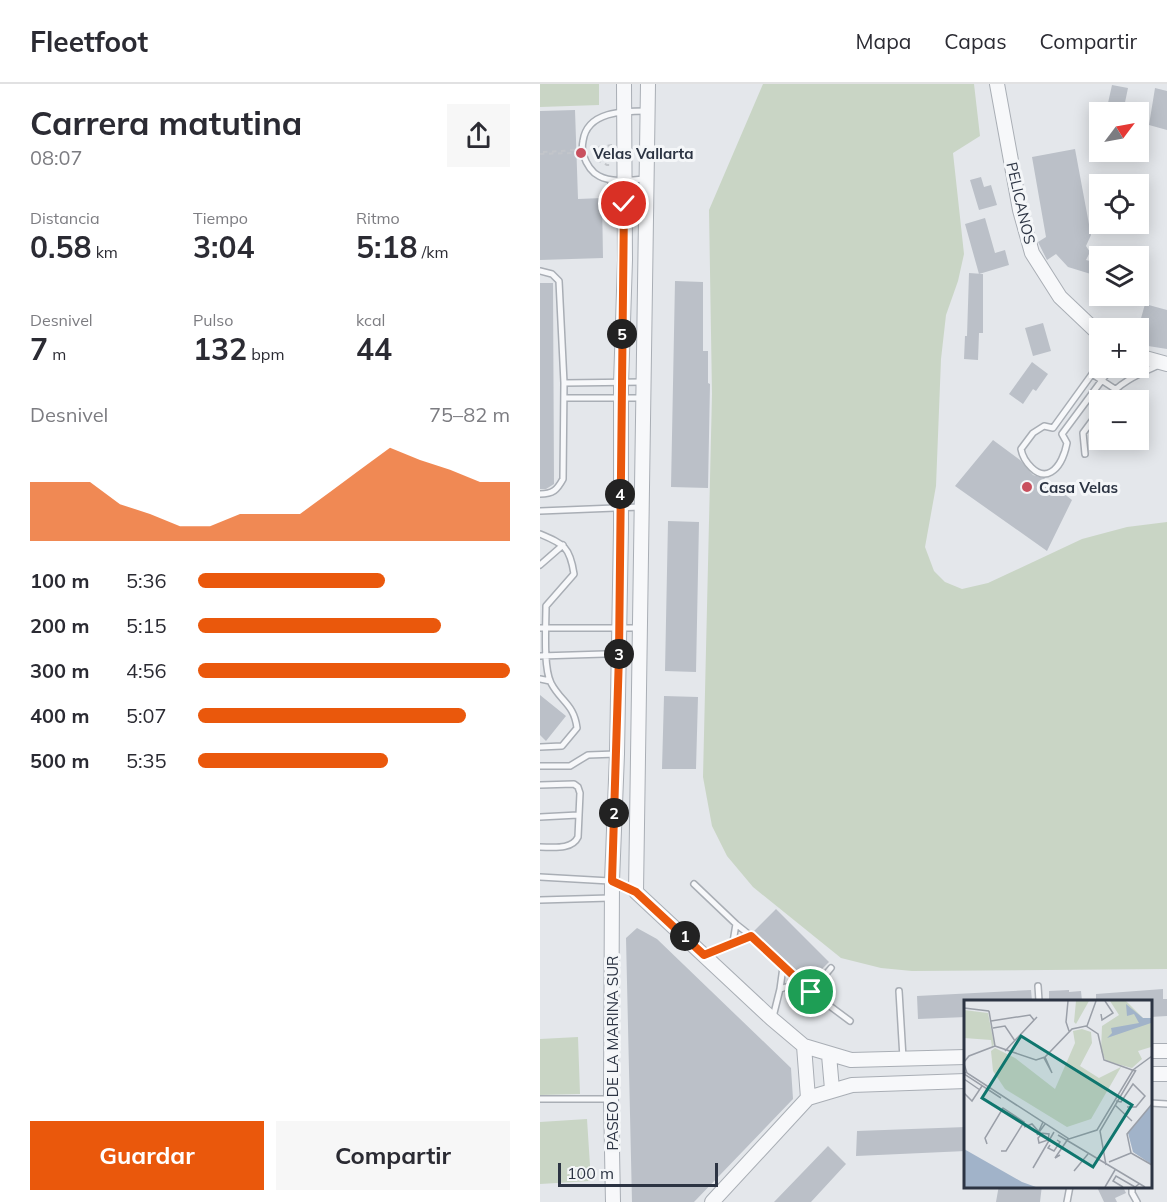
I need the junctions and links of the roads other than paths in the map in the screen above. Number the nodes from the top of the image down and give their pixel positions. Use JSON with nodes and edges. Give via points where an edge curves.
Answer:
{"nodes":[{"id":1,"x":624,"y":84,"type":"edge"},
{"id":2,"x":648,"y":84,"type":"edge"},
{"id":3,"x":997,"y":84,"type":"edge"},
{"id":4,"x":624,"y":111,"type":"junction"},
{"id":5,"x":648,"y":111,"type":"junction"},
{"id":6,"x":647,"y":179,"type":"junction"},
{"id":7,"x":618,"y":180,"type":"junction"},
{"id":8,"x":646,"y":203,"type":"junction"},
{"id":9,"x":614,"y":204,"type":"junction"},
{"id":10,"x":540,"y":271,"type":"edge"},
{"id":11,"x":1089,"y":325,"type":"edge"},
{"id":12,"x":1149,"y":359,"type":"edge"},
{"id":13,"x":1165,"y":363,"type":"edge"},
{"id":14,"x":1089,"y":378,"type":"edge"},
{"id":15,"x":1099,"y":378,"type":"edge"},
{"id":16,"x":1102,"y":380,"type":"junction"},
{"id":17,"x":643,"y":382,"type":"junction"},
{"id":18,"x":564,"y":383,"type":"junction"},
{"id":19,"x":621,"y":384,"type":"junction"},
{"id":20,"x":1115,"y":389,"type":"joint"},
{"id":21,"x":564,"y":398,"type":"junction"},
{"id":22,"x":643,"y":398,"type":"junction"},
{"id":23,"x":621,"y":399,"type":"junction"},
{"id":24,"x":1089,"y":425,"type":"edge"},
{"id":25,"x":1053,"y":428,"type":"junction"},
{"id":26,"x":1062,"y":434,"type":"junction"},
{"id":27,"x":1085,"y":454,"type":"dead end"},
{"id":28,"x":540,"y":494,"type":"edge"},
{"id":29,"x":620,"y":507,"type":"junction"},
{"id":30,"x":641,"y":507,"type":"junction"},
{"id":31,"x":540,"y":511,"type":"edge"},
{"id":32,"x":621,"y":529,"type":"junction"},
{"id":33,"x":640,"y":530,"type":"junction"},
{"id":34,"x":540,"y":534,"type":"edge"},
{"id":35,"x":563,"y":545,"type":"junction"},
{"id":36,"x":540,"y":565,"type":"edge"},
{"id":37,"x":543,"y":608,"type":"edge"},
{"id":38,"x":543,"y":628,"type":"edge"},
{"id":39,"x":639,"y":628,"type":"junction"},
{"id":40,"x":618,"y":629,"type":"junction"},
{"id":41,"x":639,"y":653,"type":"junction"},
{"id":42,"x":619,"y":654,"type":"junction"},
{"id":43,"x":543,"y":656,"type":"edge"},
{"id":44,"x":540,"y":679,"type":"edge"},
{"id":45,"x":550,"y":681,"type":"junction"},
{"id":46,"x":540,"y":747,"type":"edge"},
{"id":47,"x":617,"y":754,"type":"junction"},
{"id":48,"x":540,"y":766,"type":"edge"},
{"id":49,"x":540,"y":785,"type":"edge"},
{"id":50,"x":578,"y":815,"type":"junction"},
{"id":51,"x":540,"y":816,"type":"edge"},
{"id":52,"x":540,"y":847,"type":"edge"},
{"id":53,"x":540,"y":877,"type":"edge"},
{"id":54,"x":612,"y":881,"type":"junction"},
{"id":55,"x":694,"y":884,"type":"dead end"},
{"id":56,"x":636,"y":892,"type":"junction"},
{"id":57,"x":540,"y":900,"type":"edge"},
{"id":58,"x":612,"y":900,"type":"junction"},
{"id":59,"x":736,"y":924,"type":"junction"},
{"id":60,"x":751,"y":936,"type":"junction"},
{"id":61,"x":733,"y":942,"type":"junction"},
{"id":62,"x":704,"y":955,"type":"junction"},
{"id":63,"x":783,"y":967,"type":"junction"},
{"id":64,"x":831,"y":968,"type":"dead end"},
{"id":65,"x":799,"y":983,"type":"junction"},
{"id":66,"x":1038,"y":986,"type":"dead end"},
{"id":67,"x":780,"y":989,"type":"junction"},
{"id":68,"x":899,"y":991,"type":"dead end"},
{"id":69,"x":811,"y":992,"type":"junction"},
{"id":70,"x":1039,"y":1000,"type":"edge"},
{"id":71,"x":772,"y":1019,"type":"junction"},
{"id":72,"x":850,"y":1021,"type":"dead end"},
{"id":73,"x":804,"y":1046,"type":"junction"},
{"id":74,"x":1167,"y":1051,"type":"edge"},
{"id":75,"x":1152,"y":1052,"type":"edge"},
{"id":76,"x":829,"y":1055,"type":"junction"},
{"id":77,"x":964,"y":1057,"type":"edge"},
{"id":78,"x":903,"y":1058,"type":"junction"},
{"id":79,"x":964,"y":1081,"type":"edge"},
{"id":80,"x":832,"y":1089,"type":"junction"},
{"id":81,"x":808,"y":1098,"type":"junction"},
{"id":82,"x":540,"y":1099,"type":"edge"},
{"id":83,"x":611,"y":1099,"type":"junction"},
{"id":84,"x":1152,"y":1103,"type":"edge"},
{"id":85,"x":1167,"y":1104,"type":"edge"},
{"id":86,"x":1070,"y":1187,"type":"edge"},
{"id":87,"x":1132,"y":1187,"type":"edge"},
{"id":88,"x":613,"y":1202,"type":"edge"},
{"id":89,"x":712,"y":1202,"type":"edge"},
{"id":90,"x":1067,"y":1202,"type":"edge"},
{"id":91,"x":1137,"y":1202,"type":"edge"}],
"edges":[{"from":1,"to":4,"type":"street","name":"PASEO DE LA MARINA SUR"},
{"from":2,"to":5,"type":"street"},
{"from":3,"to":11,"type":"street","name":"PELICANOS","via":[[1020,210],[1032,253],[1060,297]]},
{"from":4,"to":5,"type":"lane"},
{"from":4,"to":7,"type":"street","name":"PASEO DE LA MARINA SUR","via":[[625,164]]},
{"from":4,"to":7,"type":"lane","via":[[594,121],[585,130],[579,152],[600,177]]},
{"from":5,"to":6,"type":"street"},
{"from":6,"to":7,"type":"lane"},
{"from":6,"to":8,"type":"street"},
{"from":7,"to":9,"type":"street","name":"PASEO DE LA MARINA SUR"},
{"from":8,"to":9,"type":"lane"},
{"from":8,"to":17,"type":"street"},
{"from":9,"to":19,"type":"street","name":"PASEO DE LA MARINA SUR","via":[[625,260]]},
{"from":10,"to":18,"type":"lane","via":[[559,281]]},
{"from":12,"to":13,"type":"street"},
{"from":13,"to":20,"type":"lane"},
{"from":14,"to":25,"type":"lane"},
{"from":15,"to":16,"type":"lane"},
{"from":16,"to":20,"type":"lane"},
{"from":16,"to":26,"type":"lane"},
{"from":17,"to":19,"type":"lane"},
{"from":17,"to":22,"type":"street"},
{"from":18,"to":19,"type":"lane"},
{"from":18,"to":21,"type":"lane"},
{"from":19,"to":23,"type":"street","name":"PASEO DE LA MARINA SUR"},
{"from":21,"to":23,"type":"lane"},
{"from":21,"to":28,"type":"lane","via":[[563,479],[551,494]]},
{"from":22,"to":23,"type":"lane"},
{"from":22,"to":30,"type":"street"},
{"from":23,"to":29,"type":"street","name":"PASEO DE LA MARINA SUR"},
{"from":24,"to":27,"type":"lane","via":[[1083,433]]},
{"from":25,"to":26,"type":"lane"},
{"from":25,"to":26,"type":"lane","via":[[1044,426],[1033,433],[1022,449],[1028,465],[1036,471],[1052,472],[1060,462],[1067,443]]},
{"from":29,"to":30,"type":"lane"},
{"from":29,"to":31,"type":"lane"},
{"from":29,"to":32,"type":"street","name":"PASEO DE LA MARINA SUR"},
{"from":30,"to":33,"type":"street"},
{"from":32,"to":33,"type":"street"},
{"from":32,"to":40,"type":"street","name":"PASEO DE LA MARINA SUR"},
{"from":33,"to":39,"type":"street"},
{"from":34,"to":35,"type":"lane"},
{"from":35,"to":36,"type":"lane"},
{"from":35,"to":37,"type":"lane","via":[[572,560],[574,574]]},
{"from":37,"to":38,"type":"lane"},
{"from":38,"to":40,"type":"lane"},
{"from":38,"to":43,"type":"lane"},
{"from":39,"to":40,"type":"lane"},
{"from":39,"to":41,"type":"street"},
{"from":40,"to":42,"type":"street","name":"PASEO DE LA MARINA SUR"},
{"from":41,"to":42,"type":"lane"},
{"from":41,"to":56,"type":"street"},
{"from":42,"to":43,"type":"lane"},
{"from":42,"to":47,"type":"street","name":"PASEO DE LA MARINA SUR"},
{"from":43,"to":45,"type":"lane"},
{"from":44,"to":45,"type":"lane"},
{"from":45,"to":46,"type":"lane","via":[[575,714],[577,728],[562,746]]},
{"from":47,"to":48,"type":"lane","via":[[588,755],[570,766]]},
{"from":47,"to":54,"type":"street","name":"PASEO DE LA MARINA SUR"},
{"from":49,"to":50,"type":"lane","via":[[578,787]]},
{"from":50,"to":51,"type":"lane"},
{"from":50,"to":52,"type":"lane","via":[[575,842]]},
{"from":53,"to":54,"type":"lane"},
{"from":54,"to":56,"type":"street"},
{"from":54,"to":58,"type":"street","name":"PASEO DE LA MARINA SUR"},
{"from":55,"to":59,"type":"lane"},
{"from":56,"to":62,"type":"street"},
{"from":57,"to":58,"type":"lane"},
{"from":58,"to":83,"type":"street","name":"PASEO DE LA MARINA SUR"},
{"from":59,"to":60,"type":"lane"},
{"from":59,"to":61,"type":"lane"},
{"from":60,"to":61,"type":"lane"},
{"from":60,"to":63,"type":"lane"},
{"from":61,"to":62,"type":"lane"},
{"from":62,"to":71,"type":"street"},
{"from":63,"to":65,"type":"lane"},
{"from":63,"to":67,"type":"lane"},
{"from":64,"to":69,"type":"lane"},
{"from":65,"to":67,"type":"lane"},
{"from":65,"to":69,"type":"lane"},
{"from":66,"to":70,"type":"lane"},
{"from":67,"to":71,"type":"lane"},
{"from":68,"to":78,"type":"lane"},
{"from":69,"to":72,"type":"lane"},
{"from":71,"to":73,"type":"street"},
{"from":73,"to":76,"type":"street"},
{"from":73,"to":81,"type":"street"},
{"from":74,"to":75,"type":"street"},
{"from":76,"to":78,"type":"street","via":[[851,1059]]},
{"from":76,"to":80,"type":"street"},
{"from":77,"to":78,"type":"street"},
{"from":79,"to":80,"type":"street"},
{"from":80,"to":81,"type":"street"},
{"from":81,"to":89,"type":"street"},
{"from":82,"to":83,"type":"lane"},
{"from":83,"to":88,"type":"street","name":"PASEO DE LA MARINA SUR"},
{"from":84,"to":85,"type":"lane"},
{"from":86,"to":90,"type":"lane"},
{"from":87,"to":91,"type":"lane"}]}
